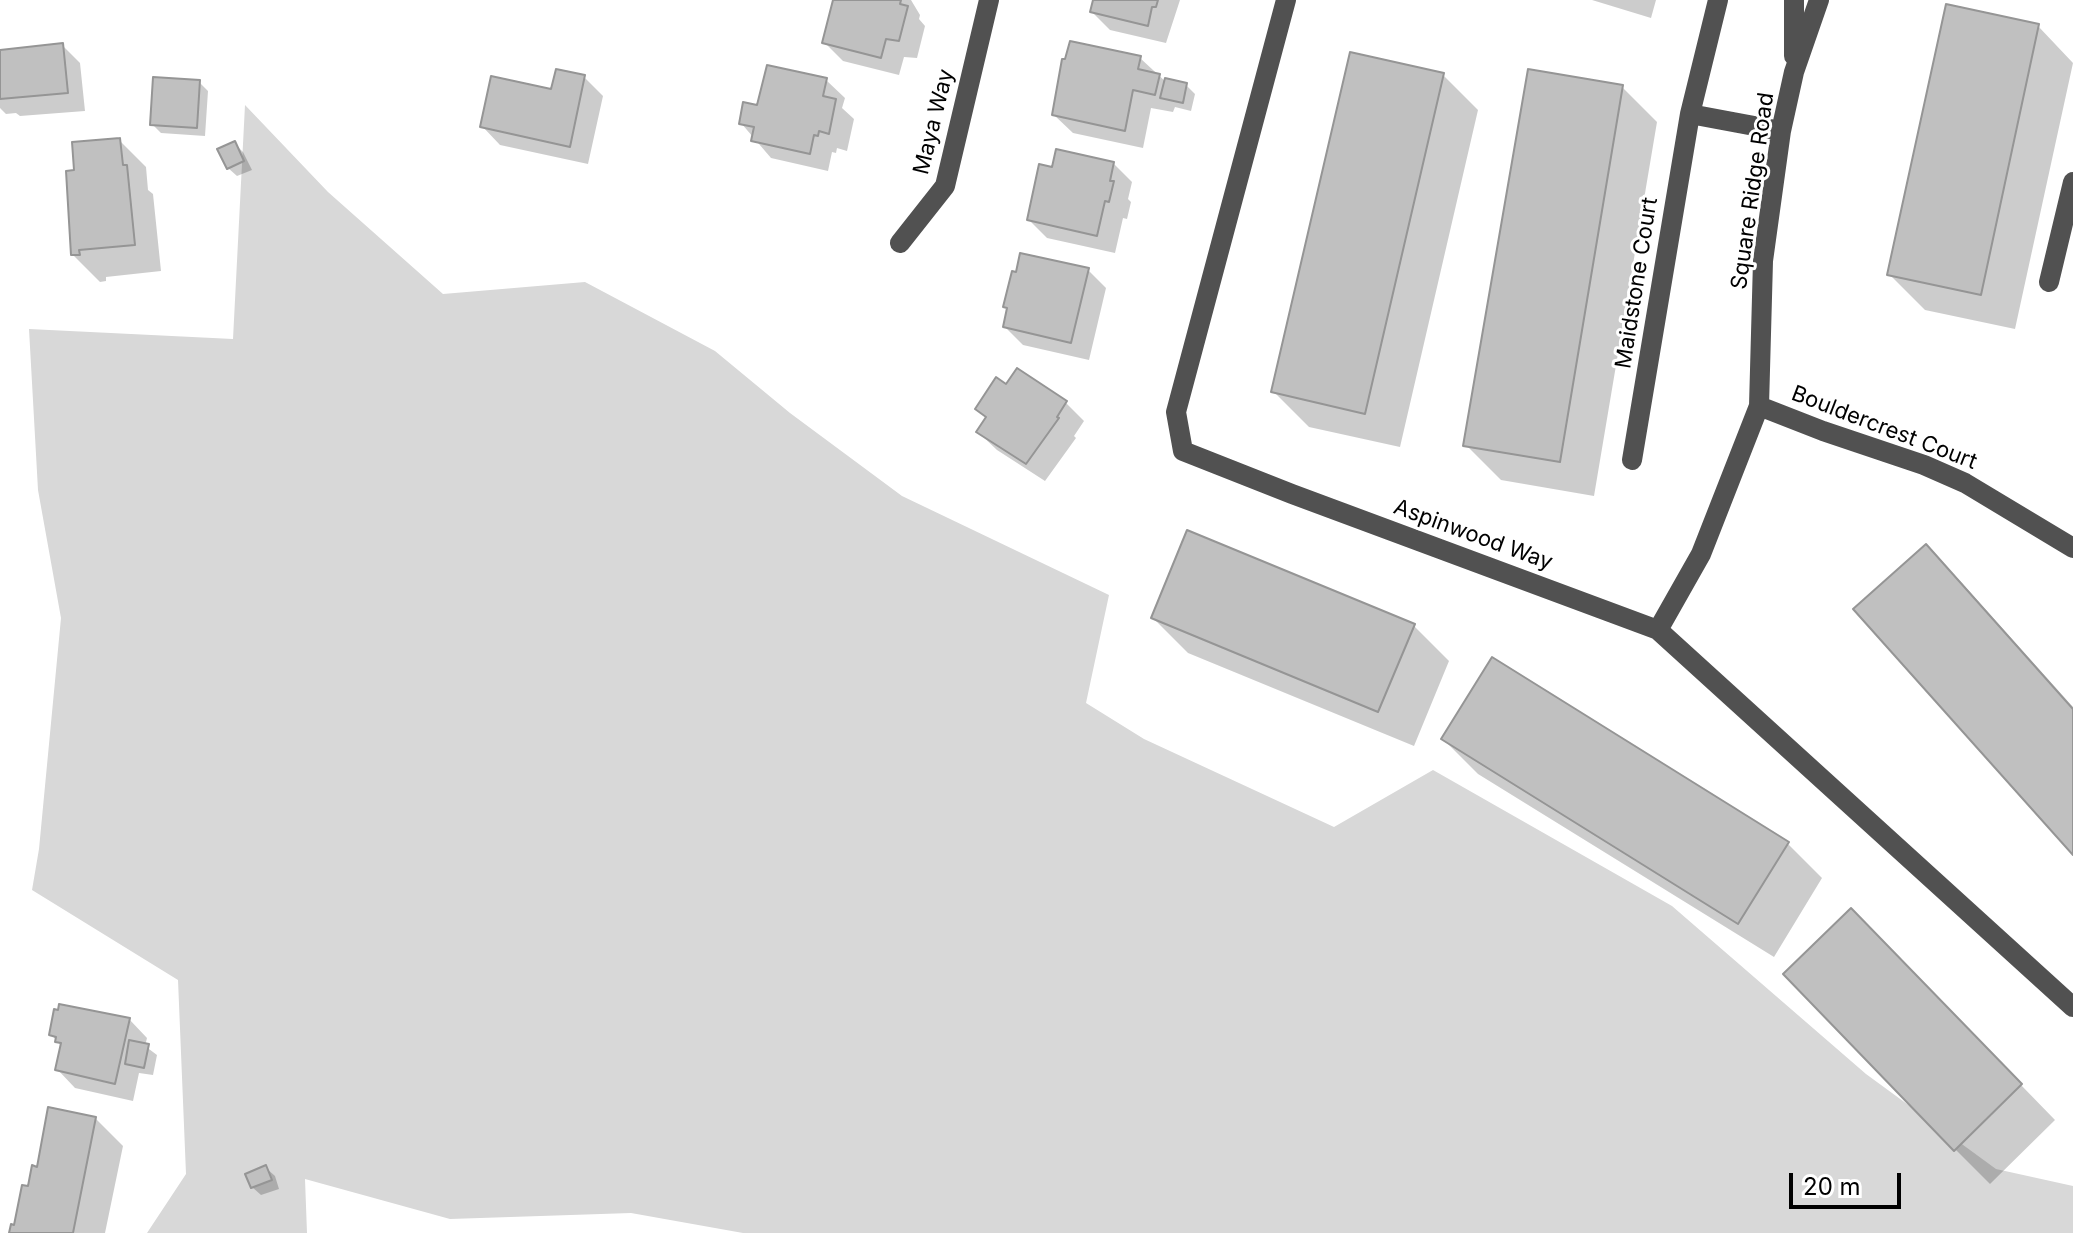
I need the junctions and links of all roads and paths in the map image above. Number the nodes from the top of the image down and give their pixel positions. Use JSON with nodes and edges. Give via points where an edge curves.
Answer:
{"nodes":[{"id":1,"x":989,"y":0,"type":"edge"},
{"id":2,"x":1286,"y":0,"type":"edge"},
{"id":3,"x":1718,"y":0,"type":"edge"},
{"id":4,"x":1794,"y":0,"type":"edge"},
{"id":5,"x":1819,"y":0,"type":"edge"},
{"id":6,"x":1794,"y":72,"type":"junction"},
{"id":7,"x":1690,"y":114,"type":"junction"},
{"id":8,"x":1781,"y":131,"type":"junction"},
{"id":9,"x":2073,"y":182,"type":"edge"},
{"id":10,"x":900,"y":243,"type":"dead end"},
{"id":11,"x":2049,"y":282,"type":"dead end"},
{"id":12,"x":1759,"y":406,"type":"junction"},
{"id":13,"x":1632,"y":460,"type":"dead end"},
{"id":14,"x":2073,"y":548,"type":"edge"},
{"id":15,"x":1658,"y":630,"type":"junction"},
{"id":16,"x":2073,"y":1007,"type":"edge"}],
"edges":[{"from":1,"to":10,"type":"street","name":"Maya Way","via":[[945,186]]},
{"from":2,"to":15,"type":"street","name":"Aspinwood Way","via":[[1176,412],[1183,451]]},
{"from":3,"to":7,"type":"street","name":"Maidstone Court"},
{"from":4,"to":6,"type":"street","name":"Square Ridge Road"},
{"from":5,"to":6,"type":"street","name":"Square Ridge Road"},
{"from":6,"to":8,"type":"street","name":"Square Ridge Road"},
{"from":7,"to":8,"type":"street"},
{"from":7,"to":13,"type":"street","name":"Maidstone Court"},
{"from":8,"to":12,"type":"street","name":"Square Ridge Road","via":[[1763,261]]},
{"from":9,"to":11,"type":"street"},
{"from":12,"to":14,"type":"street","name":"Bouldercrest Court","via":[[1965,483]]},
{"from":12,"to":15,"type":"street","name":"Square Ridge Road","via":[[1701,554]]},
{"from":15,"to":16,"type":"street","name":"Aspinwood Way"}]}
